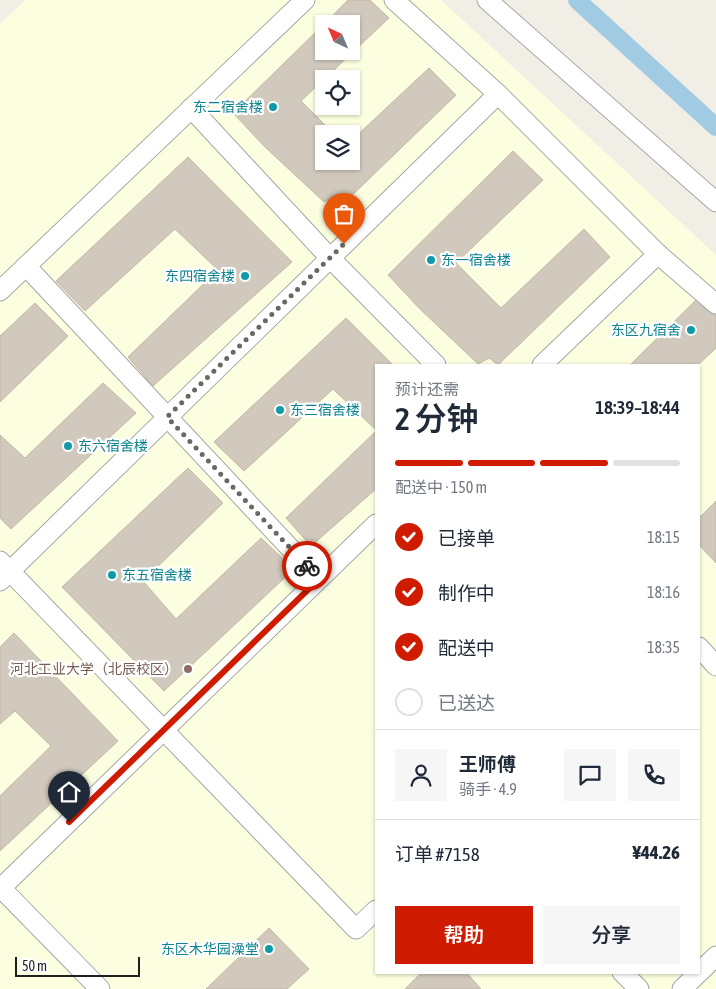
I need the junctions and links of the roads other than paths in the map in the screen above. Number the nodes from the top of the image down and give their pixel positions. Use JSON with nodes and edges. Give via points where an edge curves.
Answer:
{"nodes":[{"id":1,"x":305,"y":0,"type":"edge"},
{"id":2,"x":394,"y":0,"type":"edge"},
{"id":3,"x":487,"y":0,"type":"edge"},
{"id":4,"x":498,"y":94,"type":"junction"},
{"id":5,"x":191,"y":108,"type":"junction"},
{"id":6,"x":716,"y":202,"type":"edge"},
{"id":7,"x":658,"y":254,"type":"junction"},
{"id":8,"x":330,"y":258,"type":"junction"},
{"id":9,"x":26,"y":266,"type":"junction"},
{"id":10,"x":0,"y":290,"type":"edge"},
{"id":11,"x":716,"y":304,"type":"edge"},
{"id":12,"x":435,"y":364,"type":"edge"},
{"id":13,"x":543,"y":364,"type":"edge"},
{"id":14,"x":167,"y":417,"type":"junction"},
{"id":15,"x":375,"y":525,"type":"edge"},
{"id":16,"x":3,"y":571,"type":"edge"},
{"id":17,"x":319,"y":579,"type":"junction"},
{"id":18,"x":700,"y":648,"type":"edge"},
{"id":19,"x":716,"y":666,"type":"edge"},
{"id":20,"x":164,"y":730,"type":"junction"},
{"id":21,"x":0,"y":888,"type":"edge"},
{"id":22,"x":375,"y":911,"type":"edge"},
{"id":23,"x":716,"y":956,"type":"edge"},
{"id":24,"x":700,"y":972,"type":"edge"},
{"id":25,"x":624,"y":974,"type":"edge"},
{"id":26,"x":697,"y":974,"type":"edge"},
{"id":27,"x":100,"y":989,"type":"edge"},
{"id":28,"x":639,"y":989,"type":"edge"},
{"id":29,"x":682,"y":989,"type":"edge"}],
"edges":[{"from":1,"to":5,"type":"street"},
{"from":2,"to":4,"type":"street"},
{"from":3,"to":6,"type":"street"},
{"from":4,"to":7,"type":"street"},
{"from":4,"to":8,"type":"street"},
{"from":5,"to":8,"type":"street"},
{"from":5,"to":9,"type":"street"},
{"from":7,"to":11,"type":"street"},
{"from":7,"to":13,"type":"street"},
{"from":8,"to":12,"type":"street"},
{"from":8,"to":14,"type":"street"},
{"from":9,"to":10,"type":"street"},
{"from":9,"to":14,"type":"street"},
{"from":14,"to":16,"type":"street"},
{"from":14,"to":17,"type":"street"},
{"from":15,"to":17,"type":"street"},
{"from":16,"to":20,"type":"street"},
{"from":17,"to":20,"type":"street"},
{"from":18,"to":19,"type":"street"},
{"from":20,"to":21,"type":"street"},
{"from":20,"to":22,"type":"street","via":[[356,929]]},
{"from":21,"to":27,"type":"street"},
{"from":23,"to":24,"type":"street"},
{"from":25,"to":28,"type":"street"},
{"from":26,"to":29,"type":"street"}]}
